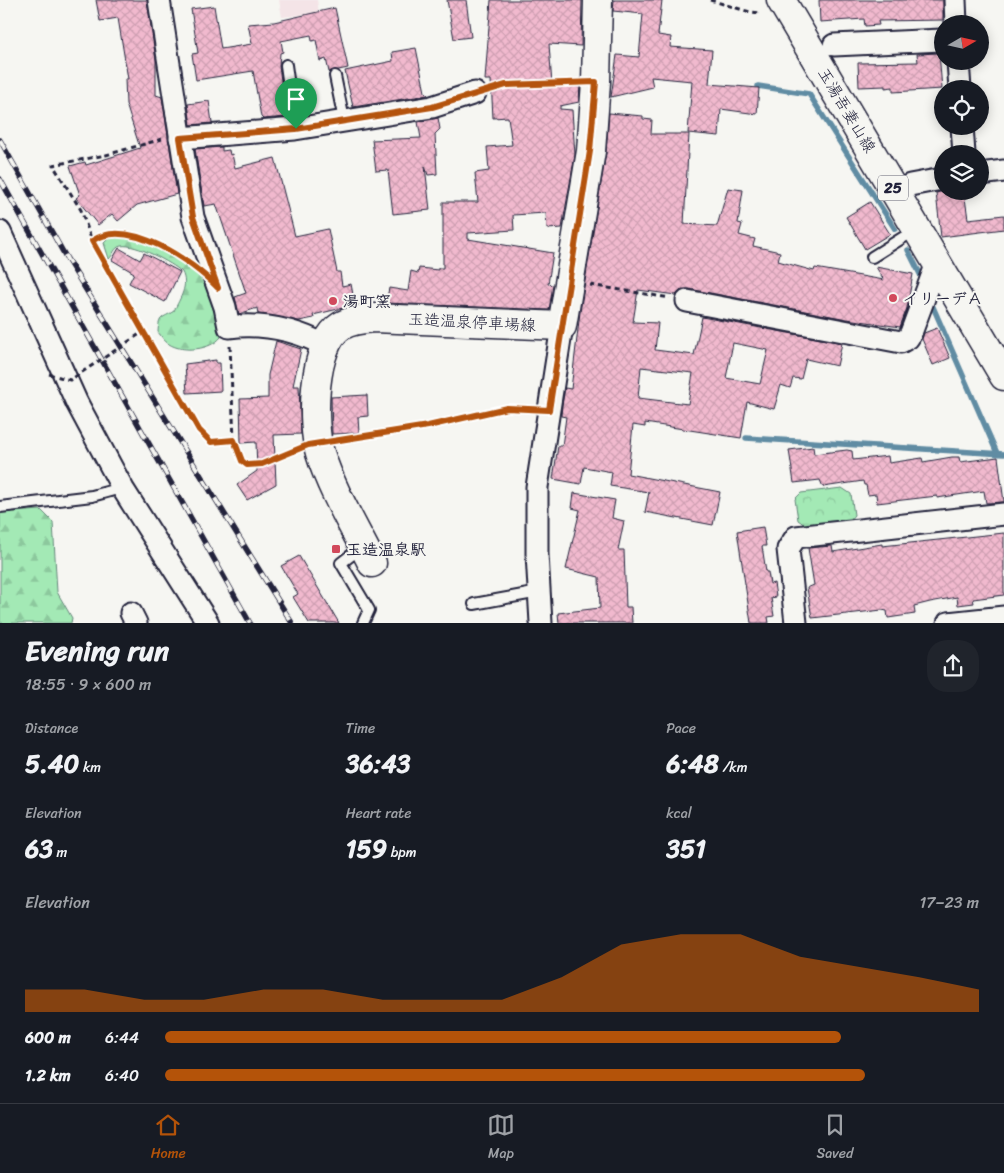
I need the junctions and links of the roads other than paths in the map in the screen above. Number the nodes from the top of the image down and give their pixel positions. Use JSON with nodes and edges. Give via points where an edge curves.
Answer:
{"nodes":[{"id":1,"x":159,"y":0,"type":"edge"},
{"id":2,"x":598,"y":0,"type":"edge"},
{"id":3,"x":955,"y":0,"type":"edge"},
{"id":4,"x":775,"y":4,"type":"edge"},
{"id":5,"x":956,"y":15,"type":"edge"},
{"id":6,"x":934,"y":40,"type":"edge"},
{"id":7,"x":834,"y":45,"type":"dead end"},
{"id":8,"x":286,"y":65,"type":"dead end"},
{"id":9,"x":335,"y":76,"type":"dead end"},
{"id":10,"x":475,"y":93,"type":"road end"},
{"id":11,"x":344,"y":120,"type":"junction"},
{"id":12,"x":296,"y":129,"type":"junction"},
{"id":13,"x":180,"y":136,"type":"junction"},
{"id":14,"x":1004,"y":171,"type":"edge"},
{"id":15,"x":989,"y":173,"type":"edge"},
{"id":16,"x":934,"y":180,"type":"edge"},
{"id":17,"x":896,"y":194,"type":"junction"},
{"id":18,"x":917,"y":229,"type":"junction"},
{"id":19,"x":0,"y":232,"type":"edge"},
{"id":20,"x":872,"y":257,"type":"dead end"},
{"id":21,"x":937,"y":263,"type":"junction"},
{"id":22,"x":687,"y":301,"type":"road end"},
{"id":23,"x":562,"y":326,"type":"junction"},
{"id":24,"x":326,"y":346,"type":"junction"},
{"id":25,"x":1004,"y":376,"type":"edge"},
{"id":26,"x":114,"y":490,"type":"dead end"},
{"id":27,"x":0,"y":507,"type":"edge"},
{"id":28,"x":1004,"y":514,"type":"edge"},
{"id":29,"x":367,"y":554,"type":"joint"},
{"id":30,"x":539,"y":592,"type":"junction"},
{"id":31,"x":474,"y":604,"type":"dead end"},
{"id":32,"x":1004,"y":617,"type":"edge"},
{"id":33,"x":208,"y":623,"type":"edge"},
{"id":34,"x":364,"y":623,"type":"edge"},
{"id":35,"x":541,"y":623,"type":"edge"},
{"id":36,"x":796,"y":623,"type":"edge"},
{"id":37,"x":948,"y":623,"type":"edge"}],
"edges":[{"from":1,"to":13,"type":"street"},
{"from":2,"to":23,"type":"main road","via":[[590,151]]},
{"from":3,"to":5,"type":"street"},
{"from":4,"to":17,"type":"main road","name":"玉湯吾妻山線","number":"25"},
{"from":6,"to":7,"type":"street"},
{"from":8,"to":12,"type":"lane"},
{"from":9,"to":11,"type":"lane"},
{"from":10,"to":11,"type":"street","via":[[432,107]]},
{"from":11,"to":12,"type":"street"},
{"from":12,"to":13,"type":"street"},
{"from":13,"to":24,"type":"street","via":[[193,217],[229,327],[278,328],[307,336]]},
{"from":14,"to":15,"type":"street"},
{"from":16,"to":17,"type":"street","via":[[910,185]]},
{"from":17,"to":18,"type":"main road","name":"玉湯吾妻山線","number":"25"},
{"from":18,"to":20,"type":"lane"},
{"from":18,"to":21,"type":"main road","name":"玉湯吾妻山線","number":"25"},
{"from":19,"to":33,"type":"street","via":[[77,403],[124,488]]},
{"from":21,"to":22,"type":"street","via":[[911,333],[901,342]]},
{"from":21,"to":25,"type":"main road","name":"玉湯吾妻山線","number":"25"},
{"from":23,"to":24,"type":"main road","name":"玉造温泉停車場線","via":[[368,318],[340,326]]},
{"from":23,"to":30,"type":"street","via":[[537,487]]},
{"from":24,"to":29,"type":"main road","name":"玉造温泉停車場線","via":[[315,398],[318,443]]},
{"from":26,"to":27,"type":"lane","via":[[92,496]]},
{"from":28,"to":36,"type":"street","via":[[796,537],[788,549]]},
{"from":29,"to":34,"type":"lane","via":[[341,563],[370,610]]},
{"from":30,"to":31,"type":"lane"},
{"from":30,"to":35,"type":"street"},
{"from":32,"to":37,"type":"street"}]}
